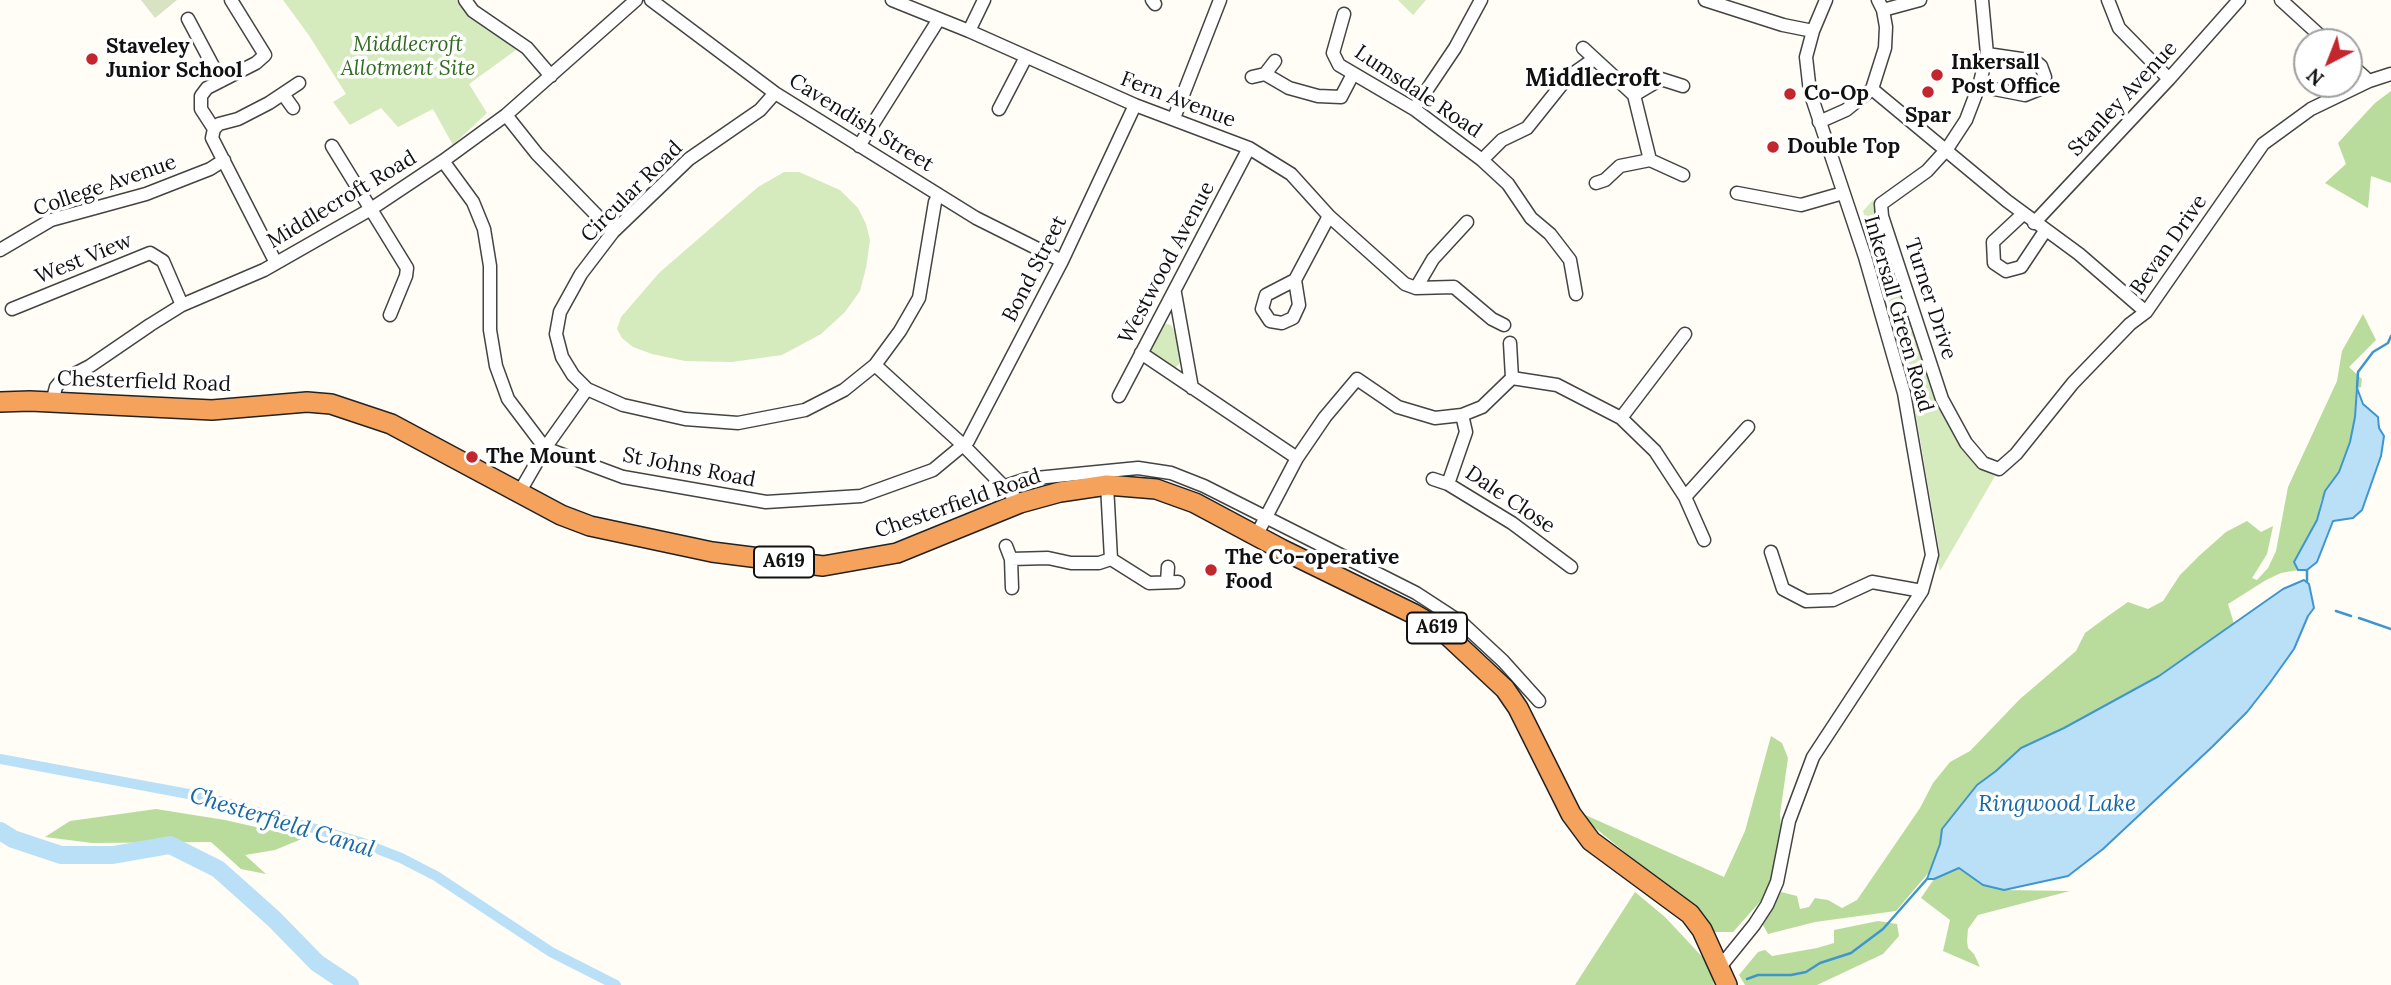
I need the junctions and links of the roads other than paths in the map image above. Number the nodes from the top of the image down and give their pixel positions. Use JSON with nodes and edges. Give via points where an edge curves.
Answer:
{"nodes":[{"id":1,"x":231,"y":0,"type":"edge"},
{"id":2,"x":465,"y":0,"type":"edge"},
{"id":3,"x":636,"y":0,"type":"edge"},
{"id":4,"x":651,"y":0,"type":"edge"},
{"id":5,"x":892,"y":0,"type":"edge"},
{"id":6,"x":984,"y":0,"type":"edge"},
{"id":7,"x":1220,"y":0,"type":"edge"},
{"id":8,"x":1481,"y":0,"type":"edge"},
{"id":9,"x":1705,"y":0,"type":"edge"},
{"id":10,"x":1826,"y":0,"type":"edge"},
{"id":11,"x":1920,"y":0,"type":"edge"},
{"id":12,"x":1982,"y":0,"type":"edge"},
{"id":13,"x":2108,"y":0,"type":"edge"},
{"id":14,"x":2239,"y":0,"type":"edge"},
{"id":15,"x":2281,"y":0,"type":"edge"},
{"id":16,"x":1880,"y":5,"type":"edge"},
{"id":17,"x":1345,"y":14,"type":"dead end"},
{"id":18,"x":188,"y":19,"type":"dead end"},
{"id":19,"x":939,"y":19,"type":"junction"},
{"id":20,"x":2312,"y":28,"type":"edge"},
{"id":21,"x":970,"y":31,"type":"junction"},
{"id":22,"x":1813,"y":31,"type":"junction"},
{"id":23,"x":1583,"y":48,"type":"dead end"},
{"id":24,"x":1987,"y":54,"type":"junction"},
{"id":25,"x":1026,"y":57,"type":"junction"},
{"id":26,"x":1594,"y":59,"type":"junction"},
{"id":27,"x":1275,"y":61,"type":"dead end"},
{"id":28,"x":1353,"y":74,"type":"junction"},
{"id":29,"x":2391,"y":74,"type":"edge"},
{"id":30,"x":551,"y":76,"type":"junction"},
{"id":31,"x":2363,"y":76,"type":"edge"},
{"id":32,"x":2169,"y":79,"type":"junction"},
{"id":33,"x":221,"y":80,"type":"junction"},
{"id":34,"x":2369,"y":82,"type":"junction"},
{"id":35,"x":299,"y":83,"type":"dead end"},
{"id":36,"x":1683,"y":86,"type":"dead end"},
{"id":37,"x":1979,"y":86,"type":"junction"},
{"id":38,"x":1872,"y":89,"type":"junction"},
{"id":39,"x":775,"y":93,"type":"junction"},
{"id":40,"x":283,"y":94,"type":"junction"},
{"id":41,"x":1634,"y":95,"type":"junction"},
{"id":42,"x":1135,"y":105,"type":"junction"},
{"id":43,"x":293,"y":108,"type":"dead end"},
{"id":44,"x":999,"y":109,"type":"dead end"},
{"id":45,"x":1414,"y":109,"type":"junction"},
{"id":46,"x":506,"y":115,"type":"junction"},
{"id":47,"x":1174,"y":118,"type":"junction"},
{"id":48,"x":1819,"y":122,"type":"junction"},
{"id":49,"x":214,"y":129,"type":"junction"},
{"id":50,"x":332,"y":146,"type":"dead end"},
{"id":51,"x":859,"y":146,"type":"junction"},
{"id":52,"x":1249,"y":148,"type":"junction"},
{"id":53,"x":1947,"y":149,"type":"junction"},
{"id":54,"x":224,"y":160,"type":"junction"},
{"id":55,"x":1482,"y":160,"type":"junction"},
{"id":56,"x":1650,"y":160,"type":"junction"},
{"id":57,"x":443,"y":161,"type":"junction"},
{"id":58,"x":1683,"y":175,"type":"dead end"},
{"id":59,"x":1596,"y":183,"type":"dead end"},
{"id":60,"x":1737,"y":193,"type":"dead end"},
{"id":61,"x":1843,"y":193,"type":"junction"},
{"id":62,"x":939,"y":195,"type":"junction"},
{"id":63,"x":371,"y":209,"type":"junction"},
{"id":64,"x":2023,"y":214,"type":"junction"},
{"id":65,"x":1329,"y":216,"type":"junction"},
{"id":66,"x":1467,"y":222,"type":"dead end"},
{"id":67,"x":2034,"y":223,"type":"junction"},
{"id":68,"x":2045,"y":231,"type":"junction"},
{"id":69,"x":613,"y":232,"type":"junction"},
{"id":70,"x":0,"y":250,"type":"edge"},
{"id":71,"x":1062,"y":261,"type":"junction"},
{"id":72,"x":276,"y":263,"type":"junction"},
{"id":73,"x":1295,"y":280,"type":"dead end"},
{"id":74,"x":1416,"y":288,"type":"junction"},
{"id":75,"x":1174,"y":293,"type":"junction"},
{"id":76,"x":1576,"y":294,"type":"dead end"},
{"id":77,"x":183,"y":305,"type":"junction"},
{"id":78,"x":12,"y":309,"type":"dead end"},
{"id":79,"x":2146,"y":312,"type":"junction"},
{"id":80,"x":390,"y":315,"type":"dead end"},
{"id":81,"x":1504,"y":325,"type":"dead end"},
{"id":82,"x":1685,"y":334,"type":"dead end"},
{"id":83,"x":1510,"y":343,"type":"dead end"},
{"id":84,"x":1141,"y":353,"type":"junction"},
{"id":85,"x":875,"y":366,"type":"junction"},
{"id":86,"x":1512,"y":379,"type":"junction"},
{"id":87,"x":1192,"y":388,"type":"junction"},
{"id":88,"x":587,"y":389,"type":"junction"},
{"id":89,"x":1119,"y":396,"type":"dead end"},
{"id":90,"x":0,"y":402,"type":"edge"},
{"id":91,"x":52,"y":402,"type":"junction"},
{"id":92,"x":1462,"y":415,"type":"junction"},
{"id":93,"x":1621,"y":418,"type":"junction"},
{"id":94,"x":1748,"y":427,"type":"dead end"},
{"id":95,"x":963,"y":445,"type":"junction"},
{"id":96,"x":545,"y":448,"type":"junction"},
{"id":97,"x":1297,"y":458,"type":"junction"},
{"id":98,"x":1999,"y":469,"type":"joint"},
{"id":99,"x":1433,"y":479,"type":"dead end"},
{"id":100,"x":1448,"y":484,"type":"junction"},
{"id":101,"x":1107,"y":485,"type":"junction"},
{"id":102,"x":1005,"y":486,"type":"junction"},
{"id":103,"x":519,"y":493,"type":"junction"},
{"id":104,"x":1685,"y":497,"type":"junction"},
{"id":105,"x":1020,"y":503,"type":"junction"},
{"id":106,"x":1265,"y":515,"type":"junction"},
{"id":107,"x":1256,"y":536,"type":"junction"},
{"id":108,"x":1704,"y":540,"type":"dead end"},
{"id":109,"x":1770,"y":552,"type":"dead end"},
{"id":110,"x":1111,"y":559,"type":"junction"},
{"id":111,"x":1167,"y":567,"type":"dead end"},
{"id":112,"x":1572,"y":567,"type":"dead end"},
{"id":113,"x":1012,"y":588,"type":"dead end"},
{"id":114,"x":1922,"y":591,"type":"junction"},
{"id":115,"x":1539,"y":702,"type":"dead end"},
{"id":116,"x":1725,"y":980,"type":"edge"}],
"edges":[{"from":1,"to":33,"type":"street","via":[[265,55]]},
{"from":2,"to":30,"type":"street","via":[[473,11],[527,48]]},
{"from":3,"to":30,"type":"street","name":"Middlecroft Road"},
{"from":4,"to":39,"type":"street","name":"Cavendish Street"},
{"from":5,"to":19,"type":"street","name":"Fern Avenue"},
{"from":6,"to":21,"type":"street"},
{"from":7,"to":47,"type":"street"},
{"from":8,"to":45,"type":"street"},
{"from":9,"to":22,"type":"street"},
{"from":10,"to":22,"type":"street","name":"Inkersall Green Road"},
{"from":11,"to":16,"type":"street"},
{"from":12,"to":24,"type":"street"},
{"from":13,"to":32,"type":"street","via":[[2119,28]]},
{"from":14,"to":32,"type":"street","name":"Stanley Avenue"},
{"from":15,"to":20,"type":"street"},
{"from":16,"to":38,"type":"street","via":[[1885,48]]},
{"from":17,"to":28,"type":"street","name":"Lumsdale Road","via":[[1333,53],[1339,65]]},
{"from":18,"to":33,"type":"street"},
{"from":19,"to":21,"type":"street","name":"Fern Avenue"},
{"from":19,"to":51,"type":"street"},
{"from":21,"to":25,"type":"street","name":"Fern Avenue"},
{"from":22,"to":48,"type":"street","name":"Inkersall Green Road","via":[[1806,57]]},
{"from":23,"to":26,"type":"street"},
{"from":24,"to":37,"type":"street"},
{"from":24,"to":37,"type":"street","via":[[2035,61],[2045,78],[2040,89],[2025,95]]},
{"from":25,"to":42,"type":"street","name":"Fern Avenue"},
{"from":25,"to":44,"type":"street"},
{"from":26,"to":41,"type":"street"},
{"from":26,"to":55,"type":"street","via":[[1567,78],[1527,128],[1502,140]]},
{"from":27,"to":28,"type":"street","via":[[1259,76],[1318,96],[1341,97]]},
{"from":28,"to":45,"type":"street","name":"Lumsdale Road"},
{"from":29,"to":34,"type":"street","name":"Bevan Drive"},
{"from":30,"to":46,"type":"street","name":"Middlecroft Road"},
{"from":31,"to":34,"type":"street"},
{"from":32,"to":67,"type":"street","name":"Stanley Avenue"},
{"from":33,"to":49,"type":"street","via":[[201,96],[201,109]]},
{"from":34,"to":79,"type":"street","name":"Bevan Drive","via":[[2311,109],[2263,144]]},
{"from":35,"to":40,"type":"street"},
{"from":36,"to":41,"type":"street","via":[[1661,79]]},
{"from":37,"to":53,"type":"street","via":[[1966,120]]},
{"from":38,"to":48,"type":"street","via":[[1846,110]]},
{"from":38,"to":53,"type":"street"},
{"from":39,"to":51,"type":"street","name":"Cavendish Street"},
{"from":39,"to":69,"type":"street","name":"Circular Road","via":[[760,110],[689,159]]},
{"from":40,"to":43,"type":"street"},
{"from":40,"to":49,"type":"street"},
{"from":41,"to":56,"type":"street"},
{"from":42,"to":47,"type":"street","name":"Fern Avenue"},
{"from":42,"to":71,"type":"street","name":"Bond Street"},
{"from":45,"to":55,"type":"street","name":"Lumsdale Road"},
{"from":46,"to":57,"type":"street","name":"Middlecroft Road"},
{"from":46,"to":69,"type":"street"},
{"from":47,"to":52,"type":"street","name":"Fern Avenue"},
{"from":48,"to":61,"type":"street","name":"Inkersall Green Road"},
{"from":49,"to":54,"type":"street","via":[[212,138]]},
{"from":50,"to":63,"type":"street"},
{"from":51,"to":62,"type":"street","name":"Cavendish Street"},
{"from":52,"to":65,"type":"street","name":"Fern Avenue","via":[[1291,174]]},
{"from":52,"to":75,"type":"street","name":"Westwood Avenue"},
{"from":53,"to":64,"type":"street"},
{"from":53,"to":98,"type":"street","name":"Turner Drive","via":[[1927,171],[1881,204],[1882,216],[1942,399],[1966,443],[1983,463]]},
{"from":54,"to":70,"type":"street","name":"College Avenue","via":[[146,194],[51,220]]},
{"from":54,"to":72,"type":"street"},
{"from":55,"to":76,"type":"street","name":"Lumsdale Road","via":[[1508,184],[1531,218],[1570,260]]},
{"from":56,"to":58,"type":"street"},
{"from":56,"to":59,"type":"street","via":[[1620,166]]},
{"from":57,"to":63,"type":"street","name":"Middlecroft Road"},
{"from":57,"to":96,"type":"street","via":[[473,202],[484,229],[496,366],[508,399]]},
{"from":60,"to":61,"type":"street","via":[[1801,205]]},
{"from":61,"to":114,"type":"street","name":"Inkersall Green Road","via":[[1904,393],[1932,555]]},
{"from":62,"to":71,"type":"street","name":"Cavendish Street"},
{"from":62,"to":85,"type":"street","name":"Circular Road","via":[[919,298]]},
{"from":63,"to":72,"type":"street","name":"Middlecroft Road"},
{"from":63,"to":80,"type":"street","via":[[407,268]]},
{"from":64,"to":67,"type":"street"},
{"from":64,"to":68,"type":"street","via":[[1993,242],[1994,263],[2006,271],[2021,267]]},
{"from":65,"to":73,"type":"street"},
{"from":65,"to":74,"type":"street","name":"Fern Avenue","via":[[1405,284]]},
{"from":66,"to":74,"type":"street","via":[[1433,259]]},
{"from":67,"to":68,"type":"street"},
{"from":68,"to":79,"type":"street"},
{"from":69,"to":88,"type":"street","name":"Circular Road","via":[[581,274],[560,312],[556,334],[562,357]]},
{"from":71,"to":95,"type":"street","name":"Bond Street"},
{"from":72,"to":77,"type":"street","name":"Middlecroft Road"},
{"from":74,"to":81,"type":"street","via":[[1454,287]]},
{"from":75,"to":84,"type":"street","name":"Westwood Avenue"},
{"from":75,"to":87,"type":"street"},
{"from":77,"to":78,"type":"street","name":"West View","via":[[163,261],[150,253]]},
{"from":77,"to":91,"type":"street","name":"Middlecroft Road","via":[[61,381]]},
{"from":79,"to":98,"type":"street","name":"Bevan Drive","via":[[2073,383]]},
{"from":82,"to":93,"type":"street"},
{"from":83,"to":86,"type":"street"},
{"from":84,"to":87,"type":"street"},
{"from":84,"to":89,"type":"street","name":"Westwood Avenue"},
{"from":85,"to":88,"type":"street","name":"Circular Road","via":[[844,390],[805,410],[738,423],[685,419],[623,405]]},
{"from":85,"to":95,"type":"street"},
{"from":86,"to":92,"type":"street","via":[[1482,407]]},
{"from":86,"to":93,"type":"street","via":[[1557,385]]},
{"from":87,"to":97,"type":"street"},
{"from":88,"to":96,"type":"street"},
{"from":90,"to":91,"type":"highway","name":"Chesterfield Road","number":"A619"},
{"from":91,"to":103,"type":"highway","name":"Chesterfield Road","number":"A619","via":[[212,410],[331,404],[391,424]]},
{"from":92,"to":97,"type":"street","via":[[1435,418],[1398,407],[1357,379]]},
{"from":92,"to":100,"type":"street","name":"Dale Close","via":[[1466,432]]},
{"from":93,"to":104,"type":"street","via":[[1655,451]]},
{"from":94,"to":104,"type":"street"},
{"from":95,"to":96,"type":"street","name":"St Johns Road","via":[[933,470],[861,495],[766,502],[622,477]]},
{"from":95,"to":102,"type":"street"},
{"from":96,"to":103,"type":"street"},
{"from":97,"to":106,"type":"street"},
{"from":99,"to":100,"type":"street"},
{"from":100,"to":112,"type":"street","name":"Dale Close"},
{"from":101,"to":105,"type":"highway","name":"Chesterfield Road","number":"A619"},
{"from":101,"to":107,"type":"highway","name":"Chesterfield Road","number":"A619","via":[[1156,489],[1195,503]]},
{"from":101,"to":110,"type":"street"},
{"from":102,"to":105,"type":"street"},
{"from":102,"to":106,"type":"street","name":"Chesterfield Road","via":[[1026,479],[1138,468],[1171,473]]},
{"from":103,"to":105,"type":"highway","name":"Chesterfield Road","number":"A619","via":[[561,516],[656,542],[823,566],[897,554]]},
{"from":104,"to":108,"type":"street"},
{"from":106,"to":107,"type":"street"},
{"from":106,"to":115,"type":"street","name":"Chesterfield Road","via":[[1416,593],[1462,623]]},
{"from":107,"to":116,"type":"highway","name":"Chesterfield Road","number":"A619","via":[[1414,614],[1443,631],[1478,663],[1518,708],[1571,814],[1591,841],[1690,914]]},
{"from":109,"to":114,"type":"street","via":[[1783,589],[1806,601],[1833,600],[1872,582]]},
{"from":110,"to":111,"type":"street","via":[[1149,583],[1173,582]]},
{"from":110,"to":113,"type":"street","via":[[1071,563],[1008,552]]},
{"from":114,"to":116,"type":"street","name":"Inkersall Green Road","via":[[1813,757],[1789,821],[1777,881]]}]}
